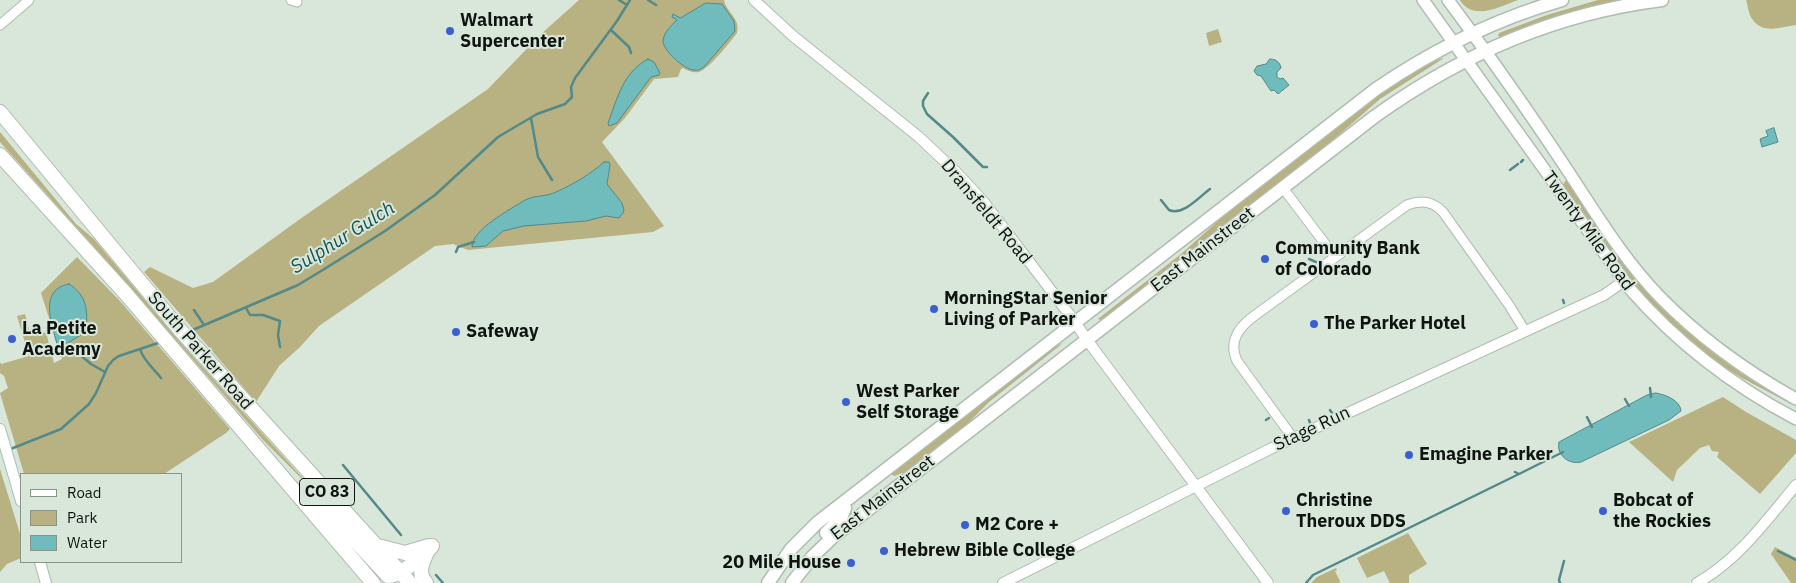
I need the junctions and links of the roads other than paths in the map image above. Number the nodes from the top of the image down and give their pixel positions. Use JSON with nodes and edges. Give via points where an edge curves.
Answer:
{"nodes":[{"id":1,"x":29,"y":0,"type":"edge"},
{"id":2,"x":754,"y":0,"type":"edge"},
{"id":3,"x":1423,"y":0,"type":"edge"},
{"id":4,"x":1448,"y":0,"type":"edge"},
{"id":5,"x":1562,"y":0,"type":"edge"},
{"id":6,"x":1662,"y":0,"type":"edge"},
{"id":7,"x":0,"y":25,"type":"edge"},
{"id":8,"x":1472,"y":34,"type":"junction"},
{"id":9,"x":1454,"y":43,"type":"junction"},
{"id":10,"x":1484,"y":51,"type":"junction"},
{"id":11,"x":1465,"y":60,"type":"junction"},
{"id":12,"x":0,"y":112,"type":"edge"},
{"id":13,"x":0,"y":121,"type":"edge"},
{"id":14,"x":34,"y":153,"type":"junction"},
{"id":15,"x":0,"y":154,"type":"edge"},
{"id":16,"x":0,"y":160,"type":"edge"},
{"id":17,"x":28,"y":186,"type":"junction"},
{"id":18,"x":1284,"y":188,"type":"junction"},
{"id":19,"x":1335,"y":257,"type":"junction"},
{"id":20,"x":1624,"y":281,"type":"junction"},
{"id":21,"x":1075,"y":323,"type":"junction"},
{"id":22,"x":1525,"y":331,"type":"junction"},
{"id":23,"x":1087,"y":340,"type":"junction"},
{"id":24,"x":1796,"y":399,"type":"edge"},
{"id":25,"x":1796,"y":419,"type":"edge"},
{"id":26,"x":0,"y":429,"type":"edge"},
{"id":27,"x":1293,"y":438,"type":"junction"},
{"id":28,"x":1796,"y":485,"type":"edge"},
{"id":29,"x":1196,"y":486,"type":"junction"},
{"id":30,"x":297,"y":493,"type":"junction"},
{"id":31,"x":20,"y":498,"type":"edge"},
{"id":32,"x":843,"y":503,"type":"junction"},
{"id":33,"x":378,"y":546,"type":"junction"},
{"id":34,"x":427,"y":552,"type":"junction"},
{"id":35,"x":812,"y":557,"type":"junction"},
{"id":36,"x":40,"y":563,"type":"edge"},
{"id":37,"x":400,"y":572,"type":"junction"},
{"id":38,"x":46,"y":583,"type":"edge"},
{"id":39,"x":374,"y":583,"type":"edge"},
{"id":40,"x":410,"y":583,"type":"edge"},
{"id":41,"x":426,"y":583,"type":"edge"},
{"id":42,"x":768,"y":583,"type":"edge"},
{"id":43,"x":792,"y":583,"type":"edge"},
{"id":44,"x":1004,"y":583,"type":"edge"},
{"id":45,"x":1268,"y":583,"type":"edge"},
{"id":46,"x":1697,"y":583,"type":"edge"}],
"edges":[{"from":1,"to":7,"type":"street"},
{"from":2,"to":21,"type":"street","name":"Dransfeldt Road","via":[[781,27],[915,133],[950,166],[982,201]]},
{"from":3,"to":9,"type":"main road","name":"Twenty Mile Road"},
{"from":4,"to":8,"type":"main road","name":"Twenty Mile Road"},
{"from":5,"to":8,"type":"main road","name":"East Mainstreet"},
{"from":6,"to":10,"type":"main road","name":"East Mainstreet","via":[[1568,19]]},
{"from":8,"to":9,"type":"main road","name":"East Mainstreet"},
{"from":8,"to":10,"type":"main road","name":"Twenty Mile Road"},
{"from":9,"to":11,"type":"main road","name":"Twenty Mile Road"},
{"from":9,"to":21,"type":"main road","name":"East Mainstreet","via":[[1376,89]]},
{"from":10,"to":11,"type":"main road","name":"East Mainstreet"},
{"from":10,"to":24,"type":"main road","name":"Twenty Mile Road","via":[[1619,246],[1649,284],[1715,346]]},
{"from":11,"to":18,"type":"main road","name":"East Mainstreet","via":[[1386,108]]},
{"from":11,"to":20,"type":"main road","name":"Twenty Mile Road"},
{"from":12,"to":14,"type":"highway","name":"South Parker Road","number":"CO 83"},
{"from":13,"to":14,"type":"highway"},
{"from":14,"to":33,"type":"highway","name":"South Parker Road","number":"CO 83","via":[[244,401]]},
{"from":15,"to":17,"type":"highway","name":"South Parker Road","number":"CO 83"},
{"from":16,"to":17,"type":"highway"},
{"from":17,"to":30,"type":"highway","name":"South Parker Road","number":"CO 83","via":[[127,295]]},
{"from":18,"to":19,"type":"street"},
{"from":18,"to":23,"type":"main road","name":"East Mainstreet"},
{"from":19,"to":22,"type":"street","via":[[1405,206],[1419,202],[1434,204],[1445,214]]},
{"from":19,"to":27,"type":"street","via":[[1246,322],[1235,338],[1237,361]]},
{"from":20,"to":22,"type":"street","name":"Stage Run","via":[[1608,293]]},
{"from":20,"to":25,"type":"main road","name":"Twenty Mile Road","via":[[1652,314],[1702,359],[1748,392]]},
{"from":21,"to":23,"type":"street","name":"Dransfeldt Road"},
{"from":21,"to":32,"type":"main road","name":"East Mainstreet"},
{"from":22,"to":27,"type":"street","name":"Stage Run"},
{"from":23,"to":29,"type":"street","name":"Dransfeldt Road"},
{"from":23,"to":35,"type":"main road","name":"East Mainstreet","via":[[834,536]]},
{"from":26,"to":31,"type":"street"},
{"from":27,"to":29,"type":"street","name":"Stage Run"},
{"from":28,"to":46,"type":"street","via":[[1735,556]]},
{"from":29,"to":44,"type":"street","name":"Stage Run"},
{"from":29,"to":45,"type":"street","name":"Dransfeldt Road"},
{"from":30,"to":37,"type":"highway","via":[[311,493],[388,576]]},
{"from":30,"to":39,"type":"highway","name":"South Parker Road","number":"CO 83"},
{"from":32,"to":35,"type":"main road","via":[[843,514],[813,544]]},
{"from":32,"to":42,"type":"main road","name":"East Mainstreet","via":[[802,537]]},
{"from":33,"to":34,"type":"highway","via":[[405,553],[432,546]]},
{"from":33,"to":37,"type":"highway","name":"South Parker Road","number":"CO 83"},
{"from":34,"to":37,"type":"highway"},
{"from":34,"to":41,"type":"highway","via":[[420,572]]},
{"from":35,"to":43,"type":"main road","name":"East Mainstreet"},
{"from":36,"to":38,"type":"street"},
{"from":37,"to":40,"type":"highway","name":"South Parker Road","number":"CO 83"}]}
